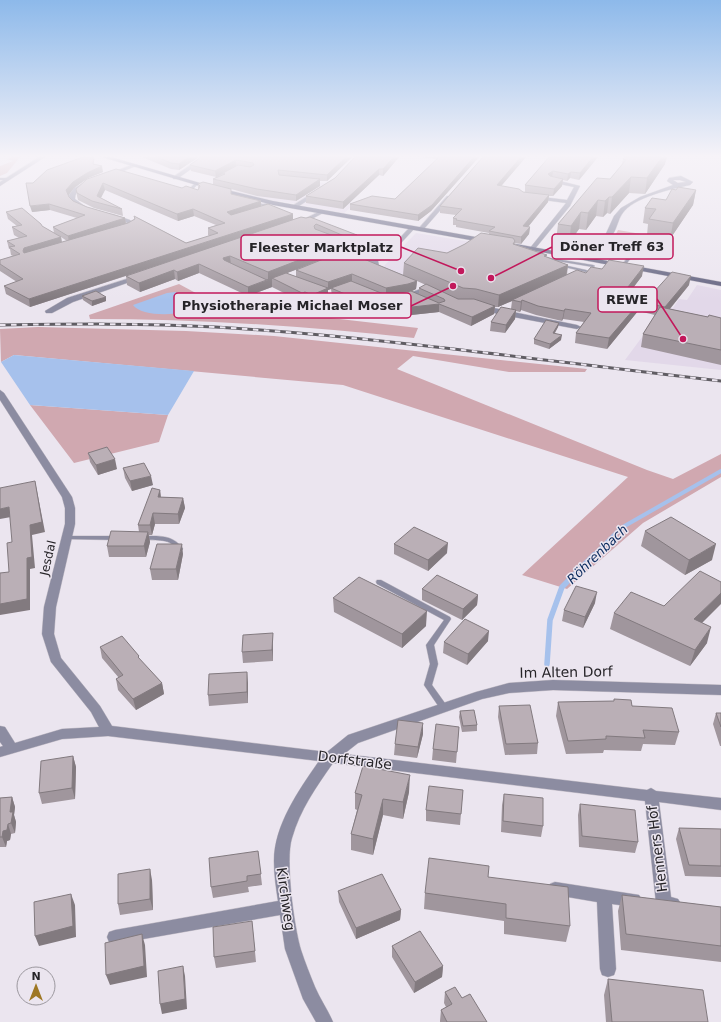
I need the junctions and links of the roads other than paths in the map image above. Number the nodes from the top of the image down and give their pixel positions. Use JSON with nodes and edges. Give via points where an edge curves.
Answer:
{"nodes":[{"id":1,"x":79,"y":205,"type":"edge"},
{"id":2,"x":273,"y":205,"type":"edge"},
{"id":3,"x":284,"y":205,"type":"edge"},
{"id":4,"x":298,"y":205,"type":"edge"},
{"id":5,"x":443,"y":205,"type":"edge"},
{"id":6,"x":568,"y":205,"type":"edge"},
{"id":7,"x":631,"y":205,"type":"edge"},
{"id":8,"x":294,"y":207,"type":"junction"},
{"id":9,"x":86,"y":208,"type":"edge"},
{"id":10,"x":261,"y":211,"type":"edge"},
{"id":11,"x":322,"y":212,"type":"junction"},
{"id":12,"x":107,"y":215,"type":"edge"},
{"id":13,"x":293,"y":225,"type":"edge"},
{"id":14,"x":412,"y":228,"type":"junction"},
{"id":15,"x":421,"y":229,"type":"junction"},
{"id":16,"x":113,"y":232,"type":"edge"},
{"id":17,"x":331,"y":241,"type":"edge"},
{"id":18,"x":497,"y":242,"type":"edge"},
{"id":19,"x":504,"y":244,"type":"edge"},
{"id":20,"x":534,"y":254,"type":"junction"},
{"id":21,"x":632,"y":254,"type":"dead end"},
{"id":22,"x":337,"y":257,"type":"joint"},
{"id":23,"x":374,"y":260,"type":"junction"},
{"id":24,"x":594,"y":262,"type":"junction"},
{"id":25,"x":623,"y":266,"type":"junction"},
{"id":26,"x":586,"y":271,"type":"junction"},
{"id":27,"x":390,"y":274,"type":"edge"},
{"id":28,"x":144,"y":275,"type":"edge"},
{"id":29,"x":573,"y":278,"type":"edge"},
{"id":30,"x":721,"y":284,"type":"edge"},
{"id":31,"x":426,"y":289,"type":"edge"},
{"id":32,"x":365,"y":291,"type":"edge"},
{"id":33,"x":475,"y":304,"type":"edge"},
{"id":34,"x":512,"y":306,"type":"edge"},
{"id":35,"x":49,"y":311,"type":"dead end"},
{"id":36,"x":498,"y":312,"type":"junction"},
{"id":37,"x":577,"y":327,"type":"dead end"},
{"id":38,"x":0,"y":393,"type":"edge"},
{"id":39,"x":66,"y":538,"type":"junction"},
{"id":40,"x":126,"y":538,"type":"edge"},
{"id":41,"x":133,"y":538,"type":"edge"},
{"id":42,"x":180,"y":549,"type":"edge"},
{"id":43,"x":379,"y":582,"type":"dead end"},
{"id":44,"x":721,"y":690,"type":"edge"},
{"id":45,"x":444,"y":708,"type":"junction"},
{"id":46,"x":0,"y":731,"type":"edge"},
{"id":47,"x":108,"y":731,"type":"junction"},
{"id":48,"x":6,"y":750,"type":"edge"},
{"id":49,"x":330,"y":757,"type":"junction"},
{"id":50,"x":651,"y":794,"type":"junction"},
{"id":51,"x":721,"y":804,"type":"edge"},
{"id":52,"x":544,"y":888,"type":"edge"},
{"id":53,"x":604,"y":896,"type":"junction"},
{"id":54,"x":664,"y":903,"type":"junction"},
{"id":55,"x":685,"y":906,"type":"edge"},
{"id":56,"x":286,"y":907,"type":"junction"},
{"id":57,"x":115,"y":938,"type":"dead end"},
{"id":58,"x":608,"y":969,"type":"dead end"},
{"id":59,"x":325,"y":1022,"type":"edge"}],
"edges":[{"from":1,"to":9,"type":"street"},
{"from":2,"to":10,"type":"lane"},
{"from":3,"to":8,"type":"street"},
{"from":4,"to":8,"type":"street"},
{"from":5,"to":15,"type":"street"},
{"from":6,"to":20,"type":"street"},
{"from":7,"to":24,"type":"street","via":[[616,217],[612,230]]},
{"from":8,"to":11,"type":"street"},
{"from":11,"to":13,"type":"street"},
{"from":11,"to":14,"type":"street"},
{"from":12,"to":16,"type":"street","via":[[132,225]]},
{"from":14,"to":15,"type":"street"},
{"from":14,"to":23,"type":"street","via":[[385,257]]},
{"from":15,"to":18,"type":"street"},
{"from":17,"to":22,"type":"lane","via":[[346,247]]},
{"from":19,"to":20,"type":"street"},
{"from":20,"to":24,"type":"street"},
{"from":20,"to":26,"type":"lane","via":[[571,269]]},
{"from":21,"to":25,"type":"lane"},
{"from":22,"to":23,"type":"street"},
{"from":23,"to":27,"type":"street","via":[[376,267]]},
{"from":24,"to":25,"type":"street"},
{"from":24,"to":26,"type":"street"},
{"from":25,"to":30,"type":"street"},
{"from":26,"to":29,"type":"street"},
{"from":28,"to":35,"type":"street","via":[[70,300]]},
{"from":31,"to":32,"type":"street","via":[[413,297],[386,300]]},
{"from":33,"to":36,"type":"street"},
{"from":34,"to":36,"type":"street"},
{"from":36,"to":37,"type":"street"},
{"from":38,"to":39,"type":"street","name":"Jesdal","via":[[67,497],[70,524]]},
{"from":39,"to":40,"type":"lane"},
{"from":39,"to":47,"type":"street","name":"Jesdal","via":[[50,607],[48,634],[55,659],[96,709]]},
{"from":41,"to":42,"type":"lane","via":[[170,540],[177,543]]},
{"from":43,"to":45,"type":"lane","via":[[448,619],[430,645],[434,664],[428,685]]},
{"from":44,"to":45,"type":"street","name":"Im Alten Dorf","via":[[553,685],[509,688]]},
{"from":45,"to":49,"type":"street","name":"Im Alten Dorf","via":[[352,739]]},
{"from":46,"to":48,"type":"street","name":"Dorfstraße"},
{"from":47,"to":48,"type":"street","name":"Dorfstraße","via":[[62,734]]},
{"from":47,"to":49,"type":"street","name":"Dorfstraße"},
{"from":49,"to":50,"type":"street","name":"Dorfstraße"},
{"from":49,"to":56,"type":"street","name":"Kirchweg","via":[[307,789],[284,839],[281,861]]},
{"from":50,"to":51,"type":"street","name":"Dorfstraße"},
{"from":50,"to":54,"type":"street","name":"Henners Hof"},
{"from":52,"to":53,"type":"street","name":"Henners Hof"},
{"from":53,"to":54,"type":"street","name":"Henners Hof"},
{"from":53,"to":58,"type":"street"},
{"from":54,"to":55,"type":"street","name":"Henners Hof"},
{"from":56,"to":57,"type":"street"},
{"from":56,"to":59,"type":"street","name":"Kirchweg","via":[[293,949],[309,993]]}]}
